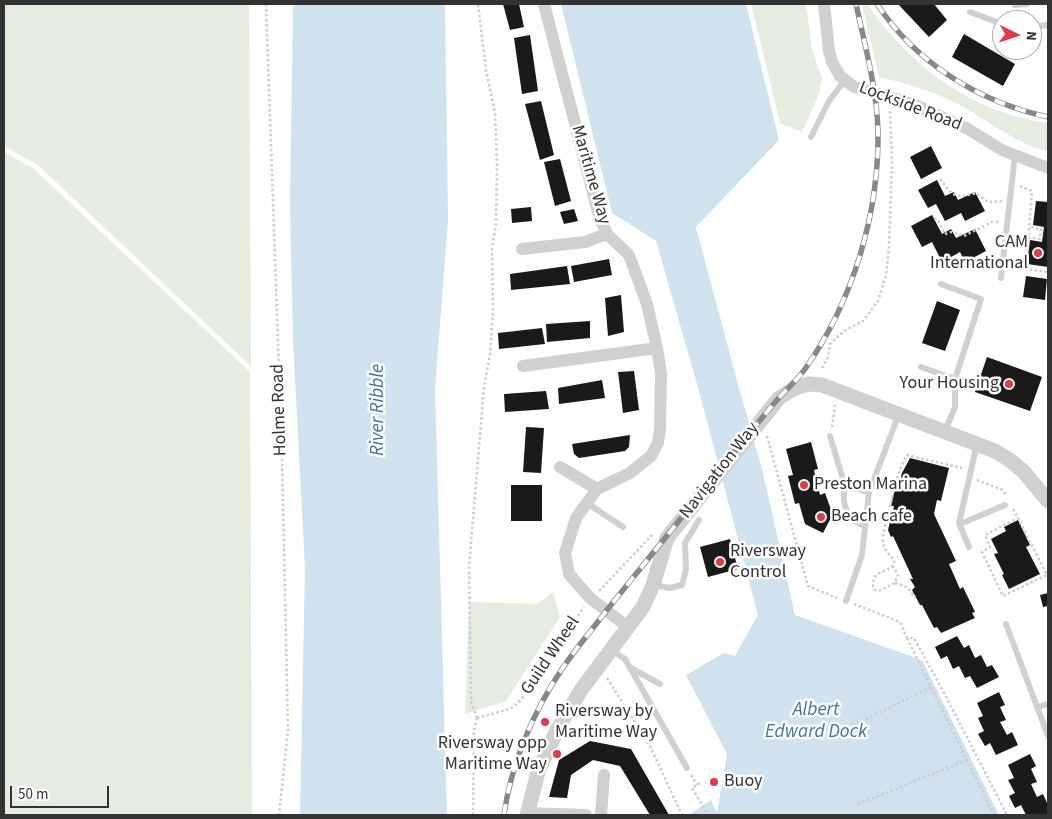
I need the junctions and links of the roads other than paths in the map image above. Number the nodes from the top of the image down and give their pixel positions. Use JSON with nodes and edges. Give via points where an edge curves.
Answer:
{"nodes":[{"id":1,"x":544,"y":4,"type":"edge"},
{"id":2,"x":824,"y":4,"type":"edge"},
{"id":3,"x":1027,"y":4,"type":"edge"},
{"id":4,"x":1015,"y":5,"type":"dead end"},
{"id":5,"x":970,"y":12,"type":"dead end"},
{"id":6,"x":992,"y":20,"type":"edge"},
{"id":7,"x":845,"y":80,"type":"junction"},
{"id":8,"x":811,"y":137,"type":"dead end"},
{"id":9,"x":1015,"y":155,"type":"junction"},
{"id":10,"x":1048,"y":168,"type":"edge"},
{"id":11,"x":607,"y":234,"type":"junction"},
{"id":12,"x":522,"y":249,"type":"dead end"},
{"id":13,"x":1001,"y":278,"type":"dead end"},
{"id":14,"x":941,"y":284,"type":"dead end"},
{"id":15,"x":657,"y":348,"type":"junction"},
{"id":16,"x":523,"y":366,"type":"dead end"},
{"id":17,"x":921,"y":367,"type":"dead end"},
{"id":18,"x":955,"y":379,"type":"junction"},
{"id":19,"x":899,"y":414,"type":"junction"},
{"id":20,"x":944,"y":431,"type":"junction"},
{"id":21,"x":830,"y":436,"type":"road end"},
{"id":22,"x":977,"y":444,"type":"junction"},
{"id":23,"x":560,"y":467,"type":"dead end"},
{"id":24,"x":845,"y":486,"type":"junction"},
{"id":25,"x":597,"y":489,"type":"junction"},
{"id":26,"x":869,"y":492,"type":"junction"},
{"id":27,"x":1048,"y":501,"type":"edge"},
{"id":28,"x":587,"y":503,"type":"junction"},
{"id":29,"x":1008,"y":505,"type":"road end"},
{"id":30,"x":699,"y":520,"type":"dead end"},
{"id":31,"x":959,"y":523,"type":"junction"},
{"id":32,"x":865,"y":526,"type":"junction"},
{"id":33,"x":623,"y":527,"type":"dead end"},
{"id":34,"x":969,"y":547,"type":"dead end"},
{"id":35,"x":653,"y":585,"type":"junction"},
{"id":36,"x":846,"y":601,"type":"road end"},
{"id":37,"x":1006,"y":624,"type":"dead end"},
{"id":38,"x":628,"y":627,"type":"junction"},
{"id":39,"x":611,"y":650,"type":"junction"},
{"id":40,"x":630,"y":668,"type":"junction"},
{"id":41,"x":660,"y":684,"type":"dead end"},
{"id":42,"x":1048,"y":704,"type":"edge"},
{"id":43,"x":1038,"y":707,"type":"junction"},
{"id":44,"x":1048,"y":736,"type":"edge"},
{"id":45,"x":687,"y":768,"type":"dead end"},
{"id":46,"x":604,"y":775,"type":"dead end"},
{"id":47,"x":527,"y":814,"type":"edge"},
{"id":48,"x":586,"y":815,"type":"edge"},
{"id":49,"x":602,"y":815,"type":"edge"}],
"edges":[{"from":1,"to":11,"type":"street","name":"Maritime Way","via":[[599,216]]},
{"from":2,"to":7,"type":"street","name":"Lockside Road","via":[[828,52]]},
{"from":3,"to":4,"type":"lane"},
{"from":5,"to":6,"type":"lane"},
{"from":7,"to":8,"type":"lane","via":[[829,101]]},
{"from":7,"to":9,"type":"street","name":"Lockside Road","via":[[854,87],[940,115]]},
{"from":9,"to":10,"type":"street","name":"Lockside Road"},
{"from":9,"to":13,"type":"lane"},
{"from":11,"to":12,"type":"street","via":[[585,242]]},
{"from":11,"to":15,"type":"street","name":"Maritime Way","via":[[629,255],[647,304]]},
{"from":14,"to":18,"type":"lane","via":[[981,299]]},
{"from":15,"to":16,"type":"street"},
{"from":15,"to":25,"type":"street","name":"Maritime Way","via":[[661,401],[658,443],[651,456],[630,473]]},
{"from":17,"to":18,"type":"lane"},
{"from":18,"to":20,"type":"lane","via":[[955,407]]},
{"from":19,"to":20,"type":"street","name":"Navigation Way"},
{"from":19,"to":26,"type":"lane"},
{"from":19,"to":35,"type":"street","name":"Navigation Way","via":[[822,384],[809,384],[787,392],[667,538]]},
{"from":20,"to":22,"type":"street","name":"Navigation Way"},
{"from":21,"to":24,"type":"lane"},
{"from":22,"to":27,"type":"street","name":"Navigation Way","via":[[1011,461]]},
{"from":22,"to":31,"type":"lane"},
{"from":23,"to":25,"type":"street"},
{"from":24,"to":26,"type":"lane"},
{"from":24,"to":32,"type":"lane","via":[[845,510],[857,524]]},
{"from":25,"to":28,"type":"street","name":"Maritime Way"},
{"from":26,"to":32,"type":"lane"},
{"from":28,"to":33,"type":"lane"},
{"from":28,"to":38,"type":"street","name":"Maritime Way","via":[[576,518],[565,553],[569,574],[590,598]]},
{"from":29,"to":31,"type":"lane"},
{"from":30,"to":35,"type":"lane","via":[[686,543],[686,570],[682,585],[670,588]]},
{"from":31,"to":34,"type":"lane"},
{"from":32,"to":36,"type":"lane","via":[[862,555]]},
{"from":35,"to":38,"type":"street","name":"Navigation Way","via":[[643,607]]},
{"from":37,"to":43,"type":"lane"},
{"from":38,"to":39,"type":"street","name":"Navigation Way"},
{"from":39,"to":40,"type":"lane","via":[[625,659]]},
{"from":39,"to":47,"type":"street","name":"Navigation Way","via":[[581,690],[556,732],[538,772]]},
{"from":40,"to":41,"type":"lane"},
{"from":40,"to":45,"type":"lane"},
{"from":42,"to":43,"type":"lane"},
{"from":43,"to":44,"type":"lane"},
{"from":46,"to":49,"type":"street"},
{"from":47,"to":48,"type":"street"}]}
